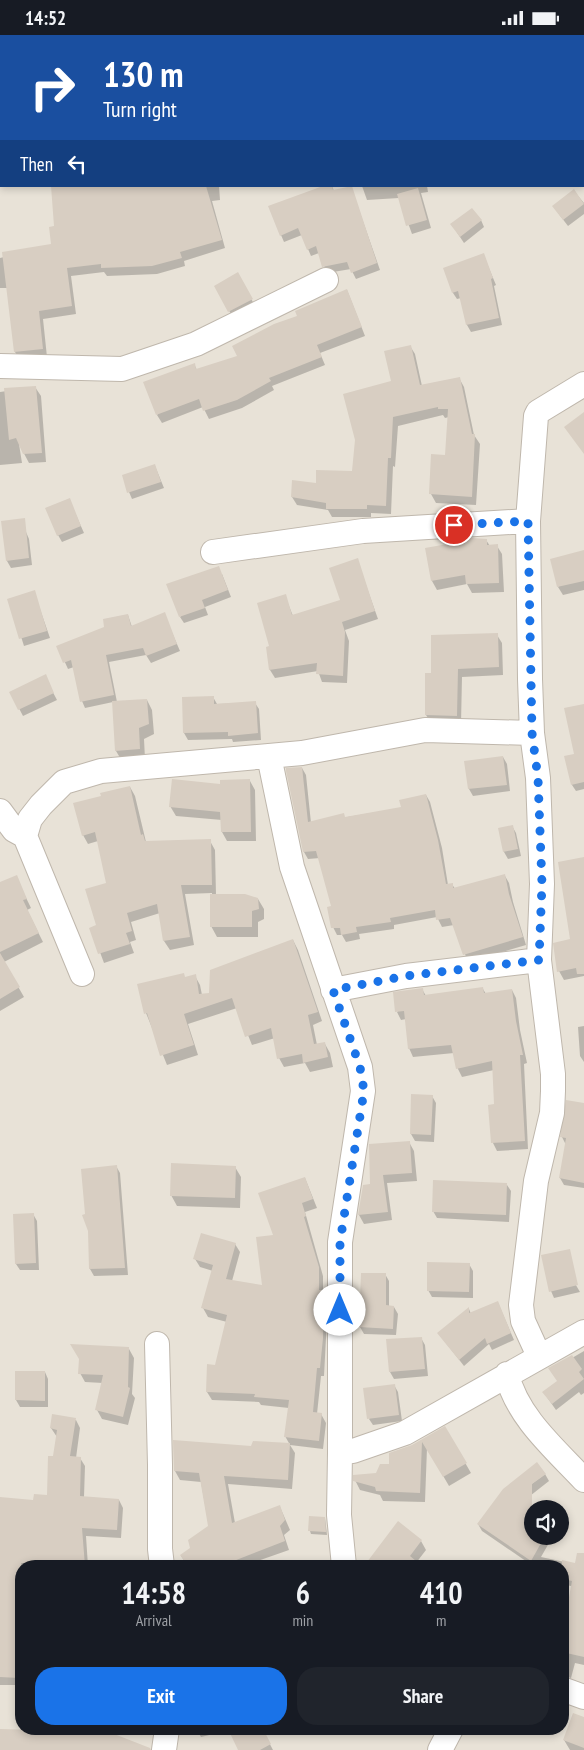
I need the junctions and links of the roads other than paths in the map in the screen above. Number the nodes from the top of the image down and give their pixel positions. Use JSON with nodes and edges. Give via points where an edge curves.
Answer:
{"nodes":[{"id":1,"x":326,"y":280,"type":"dead end"},
{"id":2,"x":0,"y":367,"type":"edge"},
{"id":3,"x":584,"y":384,"type":"edge"},
{"id":4,"x":528,"y":521,"type":"junction"},
{"id":5,"x":213,"y":552,"type":"dead end"},
{"id":6,"x":532,"y":733,"type":"junction"},
{"id":7,"x":269,"y":756,"type":"junction"},
{"id":8,"x":0,"y":811,"type":"edge"},
{"id":9,"x":25,"y":836,"type":"junction"},
{"id":10,"x":539,"y":960,"type":"junction"},
{"id":11,"x":82,"y":974,"type":"dead end"},
{"id":12,"x":333,"y":990,"type":"junction"},
{"id":13,"x":584,"y":1332,"type":"edge"},
{"id":14,"x":157,"y":1345,"type":"dead end"},
{"id":15,"x":539,"y":1356,"type":"junction"},
{"id":16,"x":503,"y":1383,"type":"junction"},
{"id":17,"x":340,"y":1453,"type":"junction"},
{"id":18,"x":584,"y":1480,"type":"edge"},
{"id":19,"x":161,"y":1560,"type":"edge"},
{"id":20,"x":343,"y":1560,"type":"edge"},
{"id":21,"x":569,"y":1692,"type":"edge"},
{"id":22,"x":584,"y":1697,"type":"edge"},
{"id":23,"x":166,"y":1735,"type":"edge"},
{"id":24,"x":448,"y":1735,"type":"edge"},
{"id":25,"x":164,"y":1750,"type":"edge"},
{"id":26,"x":440,"y":1750,"type":"edge"}],
"edges":[{"from":1,"to":2,"type":"street","via":[[196,344],[122,369]]},
{"from":3,"to":4,"type":"street","via":[[536,416]]},
{"from":4,"to":5,"type":"street","via":[[362,531]]},
{"from":4,"to":6,"type":"street"},
{"from":6,"to":7,"type":"street","via":[[424,730],[302,753]]},
{"from":6,"to":10,"type":"street","via":[[538,778],[542,884]]},
{"from":7,"to":9,"type":"street","via":[[81,775],[64,782],[41,805],[30,819]]},
{"from":7,"to":12,"type":"street","via":[[292,867]]},
{"from":8,"to":9,"type":"street","via":[[14,830]]},
{"from":9,"to":11,"type":"street"},
{"from":10,"to":12,"type":"street","via":[[406,976]]},
{"from":10,"to":15,"type":"street","via":[[553,1074],[552,1113],[536,1181],[522,1305],[524,1321]]},
{"from":12,"to":17,"type":"street","via":[[360,1067],[364,1091],[340,1242]]},
{"from":13,"to":15,"type":"street"},
{"from":14,"to":19,"type":"street"},
{"from":15,"to":16,"type":"street"},
{"from":16,"to":17,"type":"street","via":[[405,1433]]},
{"from":16,"to":18,"type":"street","via":[[540,1433]]},
{"from":17,"to":20,"type":"street","via":[[339,1515]]},
{"from":21,"to":22,"type":"street"},
{"from":23,"to":25,"type":"street"},
{"from":24,"to":26,"type":"street"}]}
